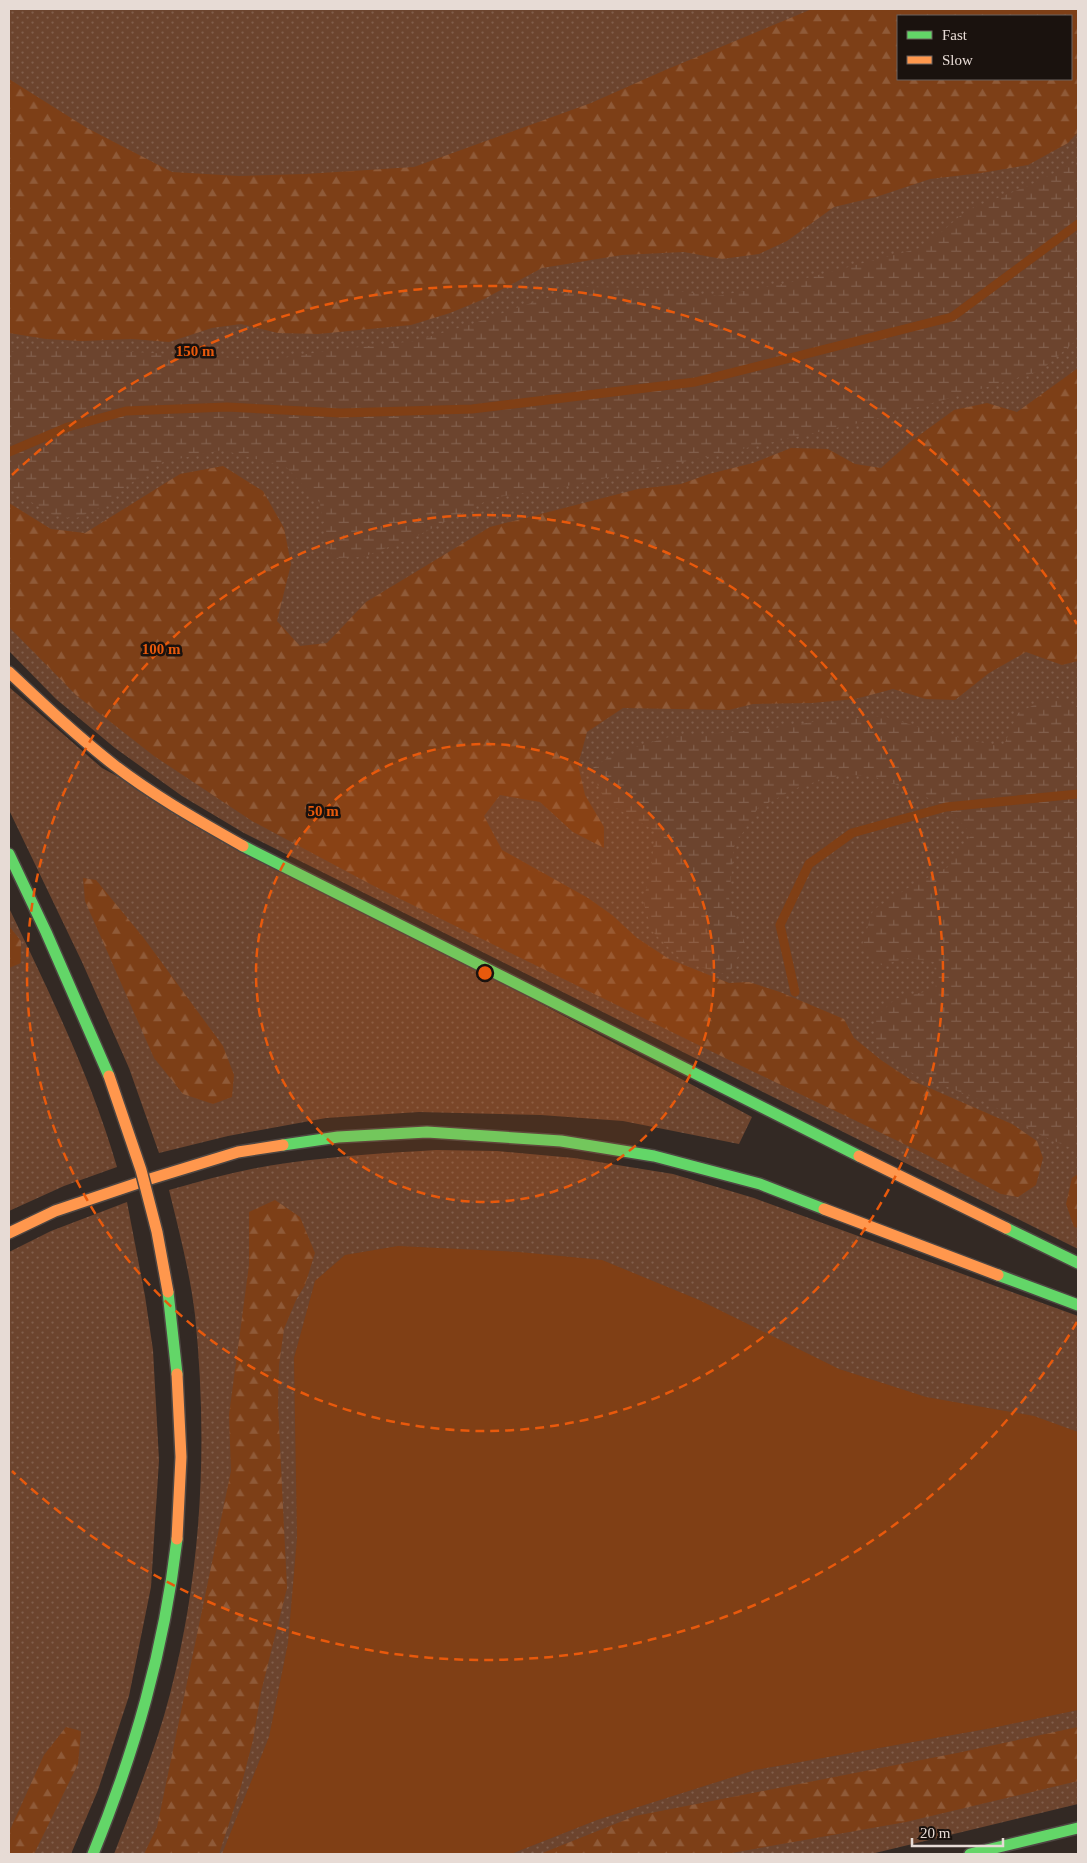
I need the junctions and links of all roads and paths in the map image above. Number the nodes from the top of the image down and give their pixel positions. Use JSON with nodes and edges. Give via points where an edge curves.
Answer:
{"nodes":[{"id":1,"x":9,"y":672,"type":"edge"},
{"id":2,"x":9,"y":854,"type":"edge"},
{"id":3,"x":9,"y":1234,"type":"edge"},
{"id":4,"x":1078,"y":1263,"type":"edge"},
{"id":5,"x":1078,"y":1305,"type":"edge"},
{"id":6,"x":1078,"y":1828,"type":"edge"},
{"id":7,"x":93,"y":1854,"type":"edge"},
{"id":8,"x":970,"y":1854,"type":"edge"}],
"edges":[{"from":1,"to":4,"type":"main road","via":[[63,723],[116,766],[182,811],[250,850],[816,1136]]},
{"from":2,"to":7,"type":"main road","bridge":true,"via":[[109,1076],[141,1170],[157,1232],[179,1373],[181,1480],[168,1608],[154,1674],[125,1774]]},
{"from":3,"to":5,"type":"main road","via":[[55,1212],[238,1152],[338,1137],[427,1132],[492,1136],[561,1141],[654,1156],[760,1184]]},
{"from":6,"to":8,"type":"main road"}]}
